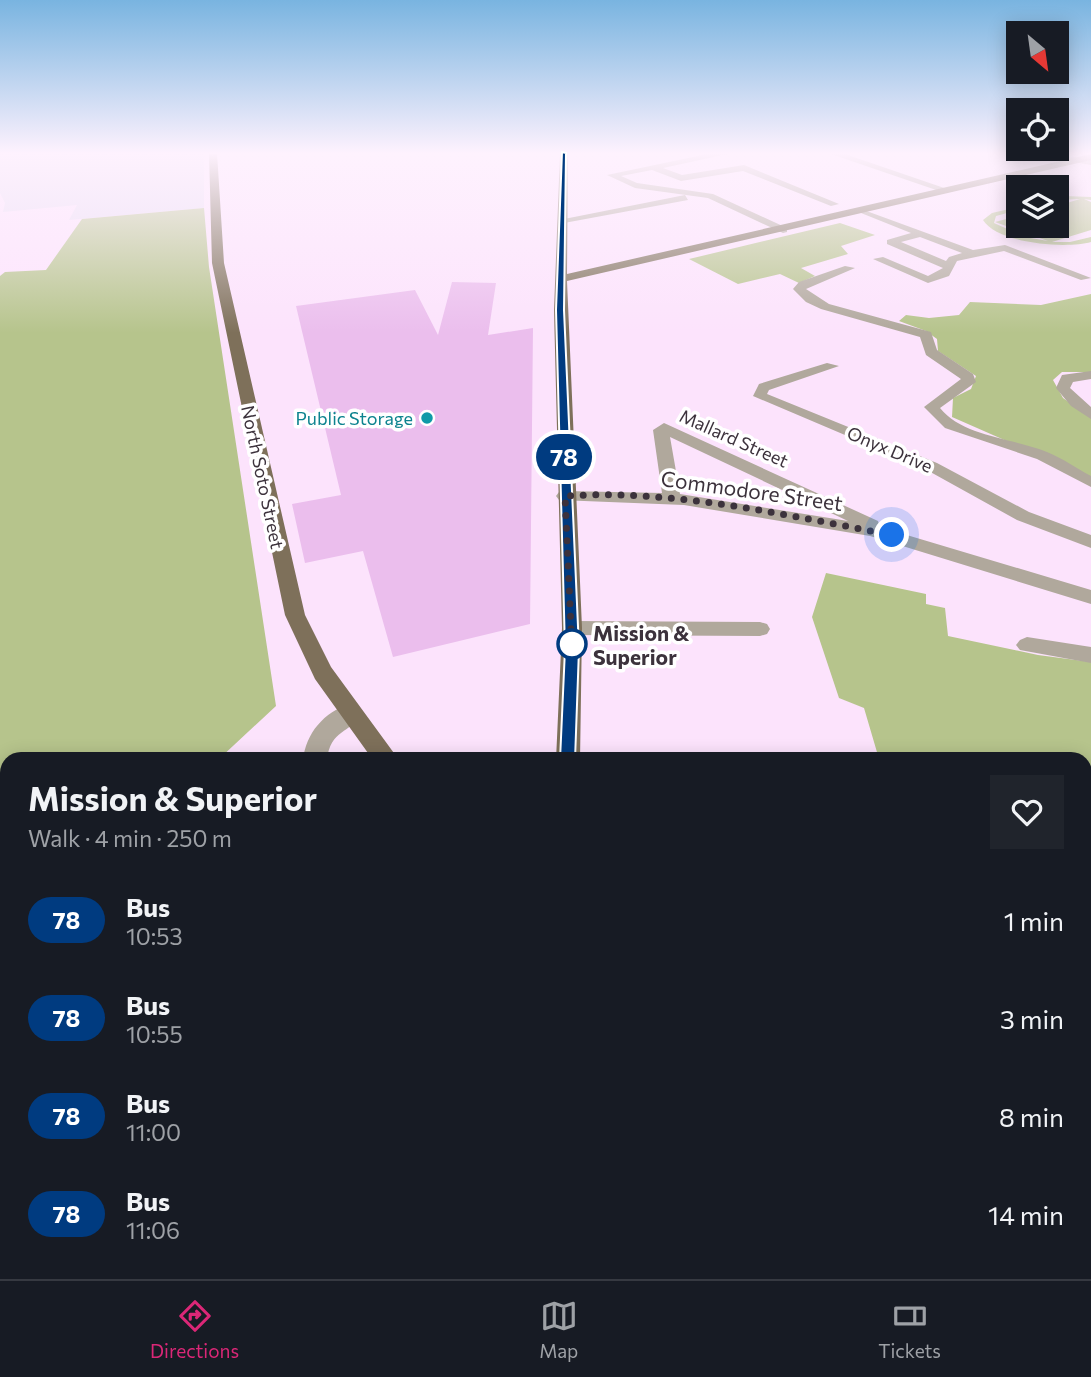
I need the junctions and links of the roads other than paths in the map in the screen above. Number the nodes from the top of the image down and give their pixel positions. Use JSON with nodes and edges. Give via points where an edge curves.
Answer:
{"nodes":[{"id":1,"x":216,"y":213,"type":"edge"},
{"id":2,"x":564,"y":213,"type":"edge"},
{"id":3,"x":603,"y":213,"type":"edge"},
{"id":4,"x":744,"y":213,"type":"edge"},
{"id":5,"x":857,"y":213,"type":"edge"},
{"id":6,"x":868,"y":213,"type":"edge"},
{"id":7,"x":564,"y":220,"type":"junction"},
{"id":8,"x":783,"y":230,"type":"junction"},
{"id":9,"x":922,"y":233,"type":"junction"},
{"id":10,"x":971,"y":253,"type":"junction"},
{"id":11,"x":879,"y":259,"type":"dead end"},
{"id":12,"x":948,"y":266,"type":"junction"},
{"id":13,"x":849,"y":268,"type":"dead end"},
{"id":14,"x":1086,"y":278,"type":"dead end"},
{"id":15,"x":562,"y":279,"type":"junction"},
{"id":16,"x":832,"y":366,"type":"dead end"},
{"id":17,"x":1091,"y":375,"type":"edge"},
{"id":18,"x":1091,"y":414,"type":"edge"},
{"id":19,"x":1091,"y":482,"type":"edge"},
{"id":20,"x":565,"y":496,"type":"junction"},
{"id":21,"x":672,"y":499,"type":"junction"},
{"id":22,"x":892,"y":535,"type":"junction"},
{"id":23,"x":1091,"y":542,"type":"edge"},
{"id":24,"x":1091,"y":597,"type":"edge"},
{"id":25,"x":572,"y":628,"type":"junction"},
{"id":26,"x":760,"y":629,"type":"dead end"},
{"id":27,"x":1027,"y":645,"type":"dead end"},
{"id":28,"x":1091,"y":655,"type":"edge"},
{"id":29,"x":350,"y":713,"type":"junction"},
{"id":30,"x":317,"y":752,"type":"edge"},
{"id":31,"x":380,"y":752,"type":"edge"},
{"id":32,"x":568,"y":752,"type":"edge"}],
"edges":[{"from":1,"to":29,"type":"main road","name":"North Soto Street","via":[[218,262],[282,568],[304,642]]},
{"from":2,"to":7,"type":"main road"},
{"from":3,"to":7,"type":"street"},
{"from":4,"to":8,"type":"street"},
{"from":5,"to":8,"type":"main road"},
{"from":6,"to":9,"type":"street"},
{"from":7,"to":15,"type":"main road"},
{"from":8,"to":15,"type":"main road"},
{"from":9,"to":10,"type":"street"},
{"from":9,"to":12,"type":"street","via":[[891,242]]},
{"from":10,"to":12,"type":"street","via":[[953,259]]},
{"from":10,"to":14,"type":"street","via":[[1005,248]]},
{"from":11,"to":12,"type":"street","via":[[928,280],[945,274]]},
{"from":13,"to":19,"type":"street","via":[[799,289],[827,306],[926,335],[931,352],[969,382],[935,402],[931,407],[934,414],[955,426],[1046,457]]},
{"from":15,"to":20,"type":"main road"},
{"from":16,"to":23,"type":"street","name":"Onyx Drive","via":[[764,387],[760,396],[930,466],[1023,516]]},
{"from":17,"to":18,"type":"street","via":[[1067,378],[1063,388]]},
{"from":20,"to":21,"type":"street","name":"Commodore Street"},
{"from":20,"to":25,"type":"main road"},
{"from":21,"to":22,"type":"street","name":"Commodore Street"},
{"from":21,"to":22,"type":"street","name":"Mallard Street","via":[[664,428]]},
{"from":22,"to":24,"type":"street","name":"Commodore Street"},
{"from":25,"to":26,"type":"street"},
{"from":25,"to":32,"type":"main road"},
{"from":27,"to":28,"type":"street"},
{"from":29,"to":30,"type":"street","via":[[328,726]]},
{"from":29,"to":31,"type":"main road","name":"North Soto Street"}]}
